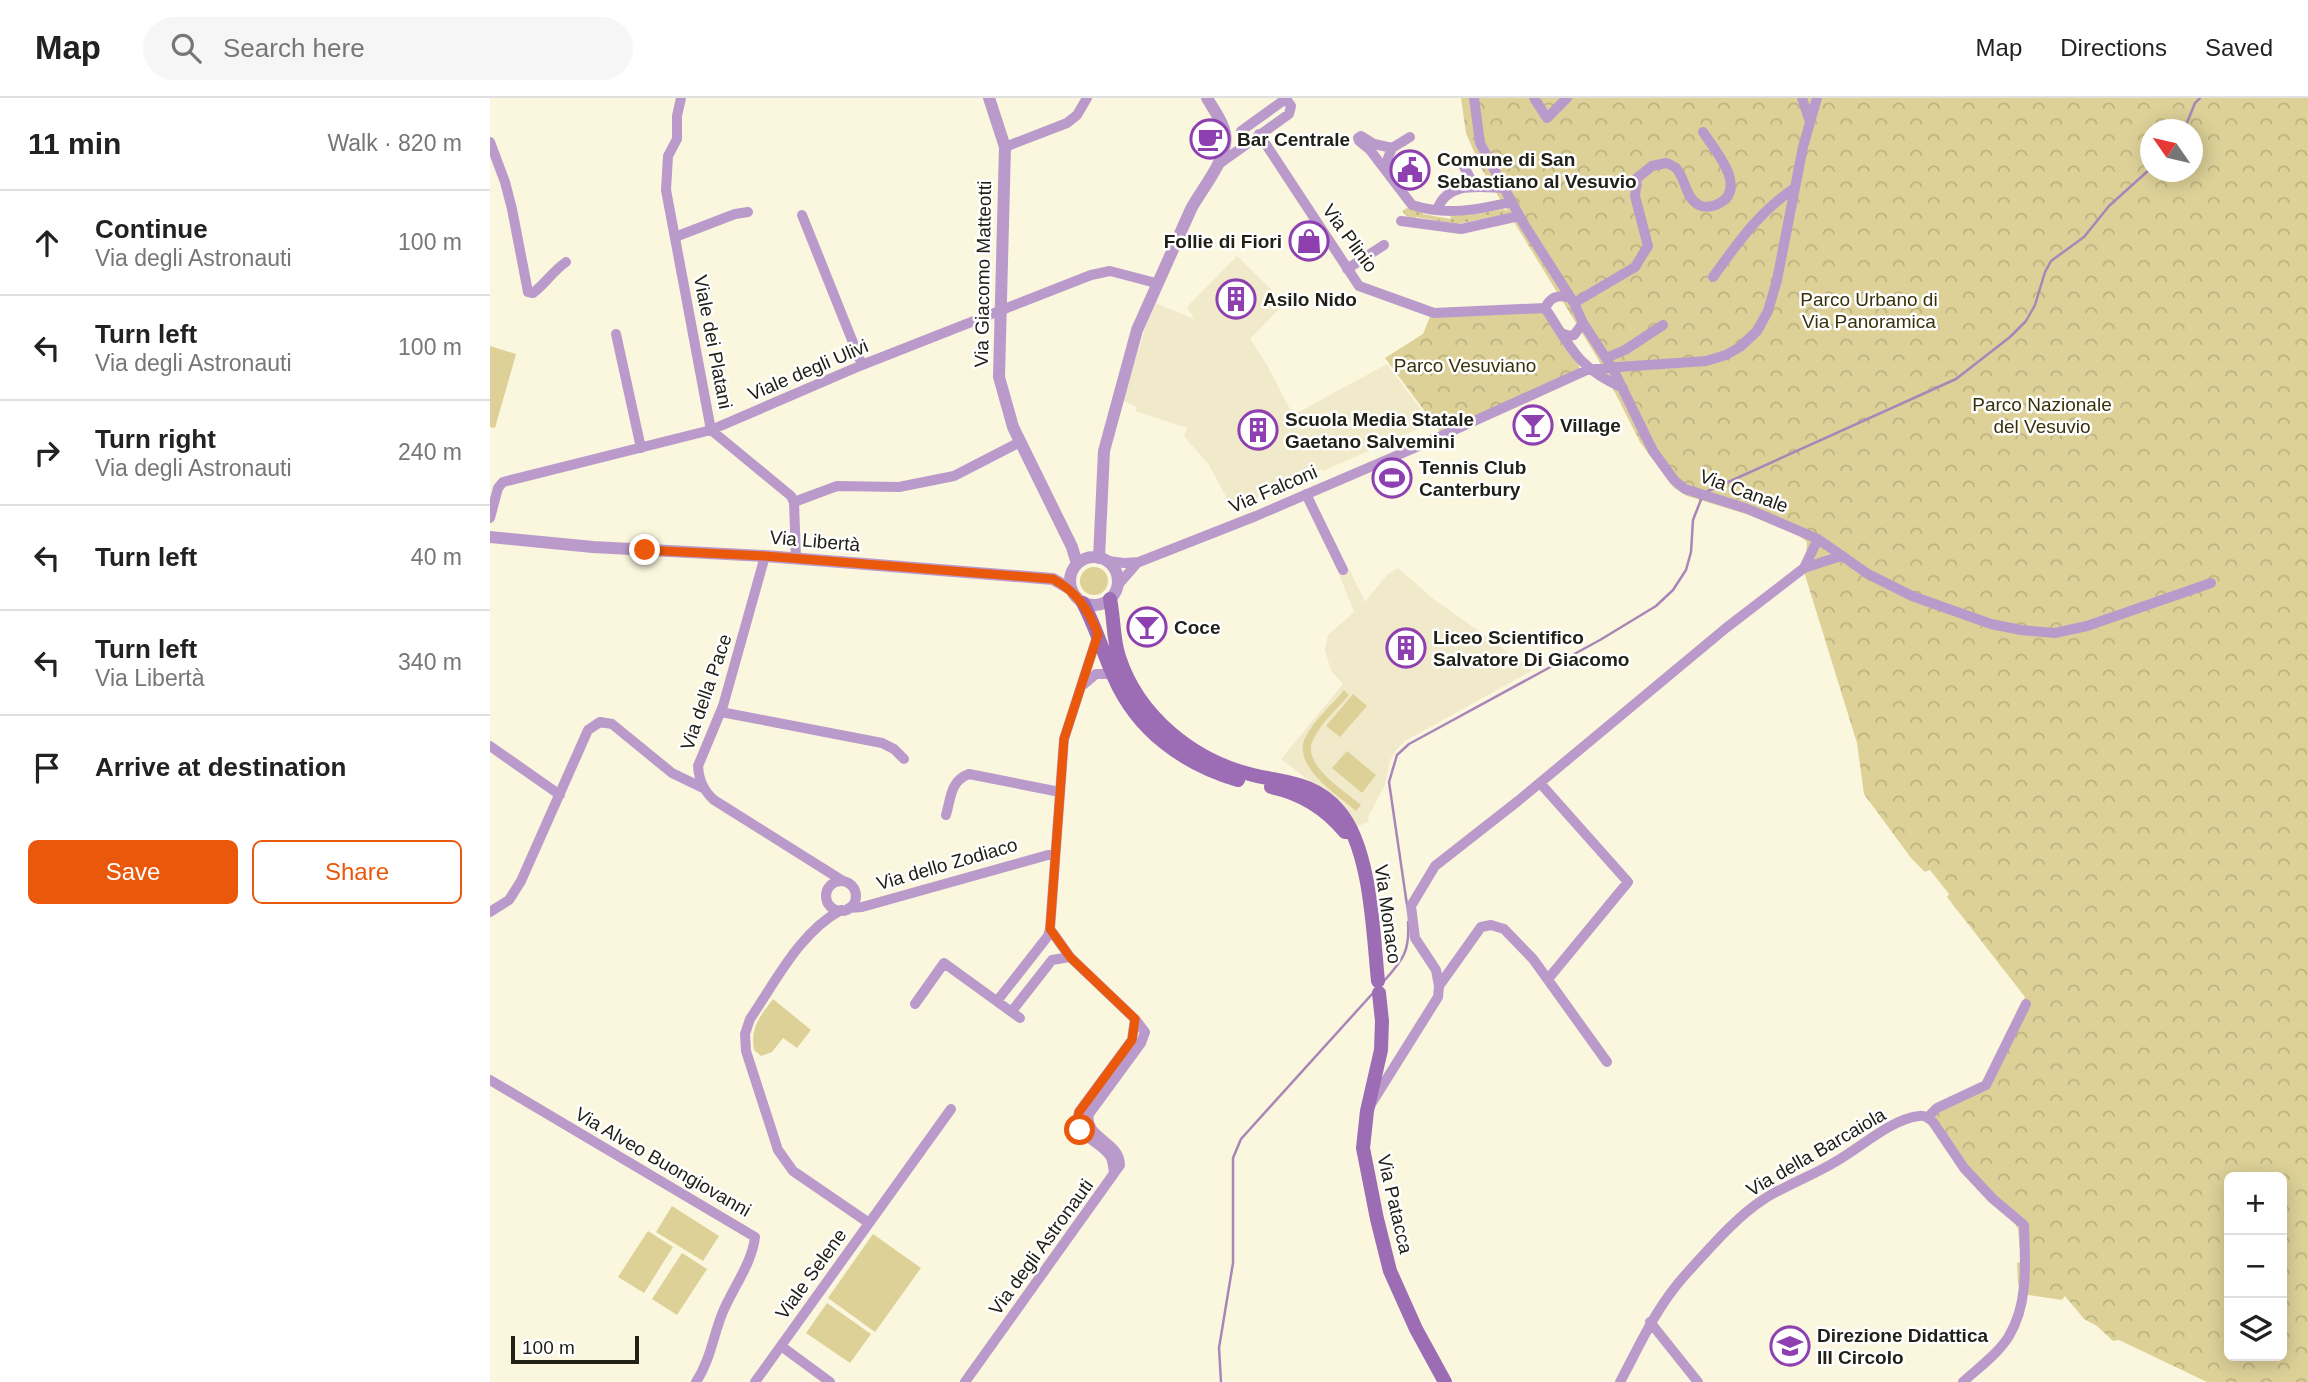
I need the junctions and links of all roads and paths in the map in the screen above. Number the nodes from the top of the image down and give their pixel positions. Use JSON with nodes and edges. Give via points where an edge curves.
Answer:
{"nodes":[{"id":1,"x":681,"y":98,"type":"edge"},
{"id":2,"x":989,"y":98,"type":"edge"},
{"id":3,"x":1087,"y":98,"type":"edge"},
{"id":4,"x":1207,"y":98,"type":"edge"},
{"id":5,"x":1286,"y":98,"type":"edge"},
{"id":6,"x":1474,"y":98,"type":"edge"},
{"id":7,"x":1534,"y":98,"type":"edge"},
{"id":8,"x":1567,"y":98,"type":"edge"},
{"id":9,"x":1802,"y":98,"type":"edge"},
{"id":10,"x":1817,"y":98,"type":"edge"},
{"id":11,"x":1810,"y":119,"type":"junction"},
{"id":12,"x":1241,"y":131,"type":"junction"},
{"id":13,"x":1703,"y":132,"type":"dead end"},
{"id":14,"x":1225,"y":133,"type":"junction"},
{"id":15,"x":1259,"y":134,"type":"junction"},
{"id":16,"x":1410,"y":136,"type":"dead end"},
{"id":17,"x":490,"y":142,"type":"edge"},
{"id":18,"x":1005,"y":147,"type":"junction"},
{"id":19,"x":1392,"y":148,"type":"junction"},
{"id":20,"x":1219,"y":164,"type":"junction"},
{"id":21,"x":1463,"y":166,"type":"dead end"},
{"id":22,"x":1393,"y":181,"type":"junction"},
{"id":23,"x":1475,"y":187,"type":"junction"},
{"id":24,"x":1504,"y":188,"type":"junction"},
{"id":25,"x":1795,"y":188,"type":"junction"},
{"id":26,"x":1511,"y":202,"type":"junction"},
{"id":27,"x":1437,"y":210,"type":"junction"},
{"id":28,"x":748,"y":212,"type":"dead end"},
{"id":29,"x":802,"y":215,"type":"dead end"},
{"id":30,"x":1519,"y":216,"type":"junction"},
{"id":31,"x":1401,"y":221,"type":"dead end"},
{"id":32,"x":675,"y":237,"type":"junction"},
{"id":33,"x":1384,"y":245,"type":"dead end"},
{"id":34,"x":566,"y":262,"type":"dead end"},
{"id":35,"x":1347,"y":269,"type":"junction"},
{"id":36,"x":1713,"y":276,"type":"dead end"},
{"id":37,"x":1156,"y":283,"type":"junction"},
{"id":38,"x":1571,"y":300,"type":"junction"},
{"id":39,"x":1545,"y":308,"type":"junction"},
{"id":40,"x":1002,"y":311,"type":"junction"},
{"id":41,"x":1583,"y":323,"type":"junction"},
{"id":42,"x":1663,"y":325,"type":"dead end"},
{"id":43,"x":1561,"y":333,"type":"junction"},
{"id":44,"x":616,"y":334,"type":"dead end"},
{"id":45,"x":1591,"y":335,"type":"junction"},
{"id":46,"x":1572,"y":349,"type":"junction"},
{"id":47,"x":1605,"y":355,"type":"junction"},
{"id":48,"x":862,"y":365,"type":"junction"},
{"id":49,"x":1589,"y":369,"type":"junction"},
{"id":50,"x":1613,"y":369,"type":"junction"},
{"id":51,"x":1622,"y":388,"type":"junction"},
{"id":52,"x":711,"y":430,"type":"junction"},
{"id":53,"x":1020,"y":442,"type":"junction"},
{"id":54,"x":640,"y":448,"type":"junction"},
{"id":55,"x":1306,"y":494,"type":"junction"},
{"id":56,"x":794,"y":502,"type":"junction"},
{"id":57,"x":490,"y":518,"type":"edge"},
{"id":58,"x":490,"y":537,"type":"edge"},
{"id":59,"x":1818,"y":539,"type":"junction"},
{"id":60,"x":765,"y":556,"type":"junction"},
{"id":61,"x":1841,"y":556,"type":"junction"},
{"id":62,"x":796,"y":559,"type":"junction"},
{"id":63,"x":1103,"y":559,"type":"junction"},
{"id":64,"x":1139,"y":562,"type":"junction"},
{"id":65,"x":1075,"y":566,"type":"junction"},
{"id":66,"x":1804,"y":568,"type":"junction"},
{"id":67,"x":1343,"y":570,"type":"dead end"},
{"id":68,"x":1053,"y":579,"type":"junction"},
{"id":69,"x":2211,"y":583,"type":"dead end"},
{"id":70,"x":1118,"y":585,"type":"junction"},
{"id":71,"x":1072,"y":590,"type":"junction"},
{"id":72,"x":1110,"y":599,"type":"junction"},
{"id":73,"x":1083,"y":603,"type":"junction"},
{"id":74,"x":1098,"y":634,"type":"junction"},
{"id":75,"x":1112,"y":674,"type":"junction"},
{"id":76,"x":1081,"y":688,"type":"junction"},
{"id":77,"x":721,"y":712,"type":"junction"},
{"id":78,"x":490,"y":746,"type":"edge"},
{"id":79,"x":904,"y":759,"type":"dead end"},
{"id":80,"x":1540,"y":783,"type":"junction"},
{"id":81,"x":703,"y":788,"type":"junction"},
{"id":82,"x":1060,"y":792,"type":"junction"},
{"id":83,"x":560,"y":795,"type":"junction"},
{"id":84,"x":946,"y":815,"type":"dead end"},
{"id":85,"x":1359,"y":852,"type":"junction"},
{"id":86,"x":1055,"y":853,"type":"junction"},
{"id":87,"x":817,"y":864,"type":"junction"},
{"id":88,"x":843,"y":881,"type":"junction"},
{"id":89,"x":855,"y":889,"type":"junction"},
{"id":90,"x":827,"y":896,"type":"junction"},
{"id":91,"x":881,"y":900,"type":"junction"},
{"id":92,"x":845,"y":909,"type":"junction"},
{"id":93,"x":490,"y":912,"type":"edge"},
{"id":94,"x":815,"y":927,"type":"junction"},
{"id":95,"x":1050,"y":929,"type":"junction"},
{"id":96,"x":1070,"y":957,"type":"junction"},
{"id":97,"x":1031,"y":958,"type":"junction"},
{"id":98,"x":1042,"y":973,"type":"junction"},
{"id":99,"x":1548,"y":979,"type":"junction"},
{"id":100,"x":1439,"y":986,"type":"junction"},
{"id":101,"x":1378,"y":987,"type":"joint"},
{"id":102,"x":997,"y":1001,"type":"junction"},
{"id":103,"x":2026,"y":1003,"type":"dead end"},
{"id":104,"x":915,"y":1004,"type":"dead end"},
{"id":105,"x":1607,"y":1062,"type":"dead end"},
{"id":106,"x":490,"y":1080,"type":"edge"},
{"id":107,"x":951,"y":1109,"type":"dead end"},
{"id":108,"x":1367,"y":1111,"type":"junction"},
{"id":109,"x":1928,"y":1117,"type":"junction"},
{"id":110,"x":869,"y":1223,"type":"junction"},
{"id":111,"x":1650,"y":1322,"type":"junction"},
{"id":112,"x":780,"y":1346,"type":"junction"},
{"id":113,"x":696,"y":1382,"type":"edge"},
{"id":114,"x":755,"y":1382,"type":"edge"},
{"id":115,"x":830,"y":1382,"type":"edge"},
{"id":116,"x":965,"y":1382,"type":"edge"},
{"id":117,"x":1445,"y":1382,"type":"edge"},
{"id":118,"x":1619,"y":1382,"type":"edge"},
{"id":119,"x":1698,"y":1382,"type":"edge"},
{"id":120,"x":1963,"y":1382,"type":"edge"}],
"edges":[{"from":1,"to":32,"type":"street","name":"Viale dei Platani","via":[[666,190]]},
{"from":2,"to":18,"type":"street","name":"Via Giacomo Matteotti"},
{"from":3,"to":18,"type":"street","via":[[1067,123]]},
{"from":4,"to":14,"type":"street"},
{"from":5,"to":12,"type":"street"},
{"from":5,"to":15,"type":"street","via":[[1289,114]]},
{"from":6,"to":24,"type":"street","name":"Via Canale","via":[[1480,143]]},
{"from":7,"to":8,"type":"street","via":[[1547,118]]},
{"from":9,"to":11,"type":"street"},
{"from":10,"to":11,"type":"street","name":"Via Falconi"},
{"from":11,"to":25,"type":"street","name":"Via Falconi"},
{"from":12,"to":14,"type":"street"},
{"from":12,"to":15,"type":"street"},
{"from":13,"to":38,"type":"street","via":[[1732,181],[1731,193],[1723,202],[1700,206],[1689,196],[1676,168],[1666,163],[1652,166],[1637,178],[1635,196],[1648,246],[1635,267]]},
{"from":14,"to":20,"type":"street"},
{"from":15,"to":20,"type":"street"},
{"from":15,"to":35,"type":"street","name":"Via Plinio"},
{"from":16,"to":19,"type":"street"},
{"from":17,"to":34,"type":"street","via":[[512,209],[528,292],[539,289]]},
{"from":18,"to":40,"type":"street","name":"Via Giacomo Matteotti"},
{"from":19,"to":22,"type":"street","via":[[1388,158]]},
{"from":19,"to":22,"type":"street","via":[[1359,138]]},
{"from":20,"to":37,"type":"street"},
{"from":21,"to":23,"type":"street"},
{"from":22,"to":27,"type":"street","via":[[1412,205]]},
{"from":23,"to":24,"type":"street"},
{"from":23,"to":27,"type":"street","via":[[1452,191]]},
{"from":24,"to":26,"type":"street","name":"Via Canale"},
{"from":25,"to":36,"type":"street","via":[[1744,233]]},
{"from":25,"to":50,"type":"street","name":"Via Falconi","via":[[1768,311],[1749,339],[1733,352],[1706,361]]},
{"from":26,"to":27,"type":"street","via":[[1452,213]]},
{"from":26,"to":30,"type":"street","name":"Via Canale"},
{"from":28,"to":32,"type":"street"},
{"from":29,"to":48,"type":"street"},
{"from":30,"to":31,"type":"street","via":[[1461,229]]},
{"from":30,"to":38,"type":"street","name":"Via Canale"},
{"from":32,"to":52,"type":"street","name":"Viale dei Platani"},
{"from":33,"to":35,"type":"street"},
{"from":35,"to":39,"type":"street","name":"Via Plinio","via":[[1359,286],[1434,313]]},
{"from":37,"to":40,"type":"street","name":"Viale degli Ulivi","via":[[1101,272]]},
{"from":37,"to":63,"type":"street","via":[[1137,330],[1104,451]]},
{"from":38,"to":39,"type":"street","name":"Via Plinio","via":[[1558,295]]},
{"from":38,"to":41,"type":"street","name":"Via Canale"},
{"from":39,"to":43,"type":"street"},
{"from":40,"to":48,"type":"street","name":"Viale degli Ulivi"},
{"from":40,"to":53,"type":"street","name":"Via Giacomo Matteotti","via":[[999,377]]},
{"from":41,"to":43,"type":"street","via":[[1574,335]]},
{"from":41,"to":45,"type":"street","name":"Via Canale"},
{"from":42,"to":47,"type":"street","via":[[1625,350]]},
{"from":43,"to":46,"type":"street"},
{"from":44,"to":54,"type":"street"},
{"from":45,"to":46,"type":"street","via":[[1578,337]]},
{"from":45,"to":47,"type":"street","name":"Via Canale"},
{"from":46,"to":49,"type":"street"},
{"from":47,"to":49,"type":"street"},
{"from":47,"to":50,"type":"street","name":"Via Canale"},
{"from":48,"to":52,"type":"street","name":"Viale degli Ulivi"},
{"from":49,"to":50,"type":"street","name":"Via Falconi"},
{"from":49,"to":51,"type":"street"},
{"from":49,"to":55,"type":"street","name":"Via Falconi"},
{"from":50,"to":51,"type":"street","name":"Via Canale"},
{"from":51,"to":59,"type":"street","name":"Via Canale","via":[[1653,451],[1685,489]]},
{"from":52,"to":54,"type":"street","name":"Viale degli Ulivi"},
{"from":52,"to":56,"type":"street","name":"Viale dei Platani"},
{"from":53,"to":56,"type":"street","via":[[954,476],[899,487],[837,486]]},
{"from":53,"to":65,"type":"street","name":"Via Giacomo Matteotti","via":[[1072,547]]},
{"from":54,"to":57,"type":"street","name":"Viale degli Ulivi","via":[[503,482]]},
{"from":55,"to":64,"type":"street","name":"Via Falconi"},
{"from":55,"to":67,"type":"street"},
{"from":56,"to":62,"type":"street"},
{"from":58,"to":60,"type":"street","name":"Via Libertà"},
{"from":59,"to":61,"type":"street","name":"Via Canale"},
{"from":59,"to":66,"type":"street"},
{"from":60,"to":62,"type":"street","name":"Via Libertà"},
{"from":60,"to":77,"type":"street","name":"Via della Pace"},
{"from":61,"to":66,"type":"street"},
{"from":61,"to":69,"type":"street","name":"Via Canale","via":[[1912,596],[1991,624],[2055,633]]},
{"from":62,"to":68,"type":"street","name":"Via Libertà"},
{"from":63,"to":64,"type":"street","name":"Via Falconi"},
{"from":63,"to":65,"type":"street","via":[[1084,559]]},
{"from":63,"to":70,"type":"street","via":[[1116,572]]},
{"from":64,"to":70,"type":"street","name":"Via Falconi"},
{"from":65,"to":68,"type":"street"},
{"from":65,"to":71,"type":"street"},
{"from":66,"to":80,"type":"street"},
{"from":68,"to":71,"type":"street","name":"Via Libertà"},
{"from":70,"to":72,"type":"street"},
{"from":71,"to":73,"type":"street"},
{"from":72,"to":73,"type":"street","via":[[1097,605]]},
{"from":72,"to":85,"type":"main road","via":[[1126,676],[1159,723],[1224,766],[1312,790],[1341,812]]},
{"from":73,"to":74,"type":"main road"},
{"from":74,"to":75,"type":"main road"},
{"from":74,"to":76,"type":"street"},
{"from":75,"to":76,"type":"street","via":[[1096,674]]},
{"from":75,"to":85,"type":"main road","via":[[1137,714],[1171,749],[1214,773],[1306,799],[1337,822]]},
{"from":76,"to":82,"type":"street","via":[[1064,739]]},
{"from":77,"to":79,"type":"street","via":[[882,743]]},
{"from":77,"to":81,"type":"street","name":"Via della Pace","via":[[698,766]]},
{"from":78,"to":83,"type":"street"},
{"from":80,"to":99,"type":"street","via":[[1628,882]]},
{"from":80,"to":100,"type":"street","via":[[1435,866],[1411,906],[1415,938],[1436,970]]},
{"from":81,"to":83,"type":"street","via":[[672,773],[612,724],[600,722],[588,730]]},
{"from":81,"to":87,"type":"street","via":[[714,800]]},
{"from":82,"to":84,"type":"street","via":[[969,774],[956,780]]},
{"from":82,"to":86,"type":"street"},
{"from":83,"to":93,"type":"street","via":[[513,895]]},
{"from":85,"to":101,"type":"main road","name":"Via Monaco"},
{"from":86,"to":91,"type":"street","name":"Via dello Zodiaco"},
{"from":86,"to":95,"type":"street"},
{"from":87,"to":88,"type":"street"},
{"from":87,"to":90,"type":"street"},
{"from":88,"to":89,"type":"street"},
{"from":88,"to":90,"type":"street","via":[[835,883]]},
{"from":89,"to":91,"type":"street"},
{"from":89,"to":92,"type":"street","via":[[856,898]]},
{"from":90,"to":92,"type":"street","via":[[833,907]]},
{"from":90,"to":94,"type":"street"},
{"from":91,"to":92,"type":"street","name":"Via dello Zodiaco"},
{"from":92,"to":94,"type":"street","name":"Via dello Zodiaco"},
{"from":94,"to":110,"type":"street","name":"Via dello Zodiaco","via":[[750,1019],[744,1042],[784,1160]]},
{"from":95,"to":96,"type":"street"},
{"from":95,"to":97,"type":"street"},
{"from":96,"to":98,"type":"street","via":[[1052,960]]},
{"from":96,"to":116,"type":"street","name":"Via degli Astronauti","via":[[1145,1032],[1087,1121],[1118,1153],[1120,1166]]},
{"from":97,"to":98,"type":"street","via":[[1029,968]]},
{"from":97,"to":102,"type":"street"},
{"from":98,"to":102,"type":"street","via":[[1016,1014]]},
{"from":99,"to":100,"type":"street","via":[[1504,929],[1490,925],[1481,927]]},
{"from":99,"to":105,"type":"street"},
{"from":100,"to":108,"type":"street","via":[[1438,997]]},
{"from":101,"to":108,"type":"main road","name":"Via Patacca","via":[[1381,1050]]},
{"from":102,"to":104,"type":"street","via":[[944,963]]},
{"from":103,"to":109,"type":"street","name":"Via della Barcaiola","via":[[1986,1085],[1937,1108]]},
{"from":106,"to":113,"type":"street","name":"Via Alveo Buongiovanni","via":[[755,1237]]},
{"from":107,"to":110,"type":"street","name":"Viale Selene"},
{"from":108,"to":117,"type":"main road","name":"Via Patacca","via":[[1363,1148],[1390,1271]]},
{"from":109,"to":111,"type":"street","name":"Via della Barcaiola","via":[[1907,1119],[1764,1199],[1686,1274]]},
{"from":109,"to":120,"type":"street","via":[[1964,1168],[2024,1225],[2025,1282],[2019,1311],[2008,1337]]},
{"from":110,"to":112,"type":"street","name":"Viale Selene"},
{"from":111,"to":118,"type":"street","name":"Via della Barcaiola"},
{"from":111,"to":119,"type":"street"},
{"from":112,"to":114,"type":"street"},
{"from":112,"to":115,"type":"street"}]}
